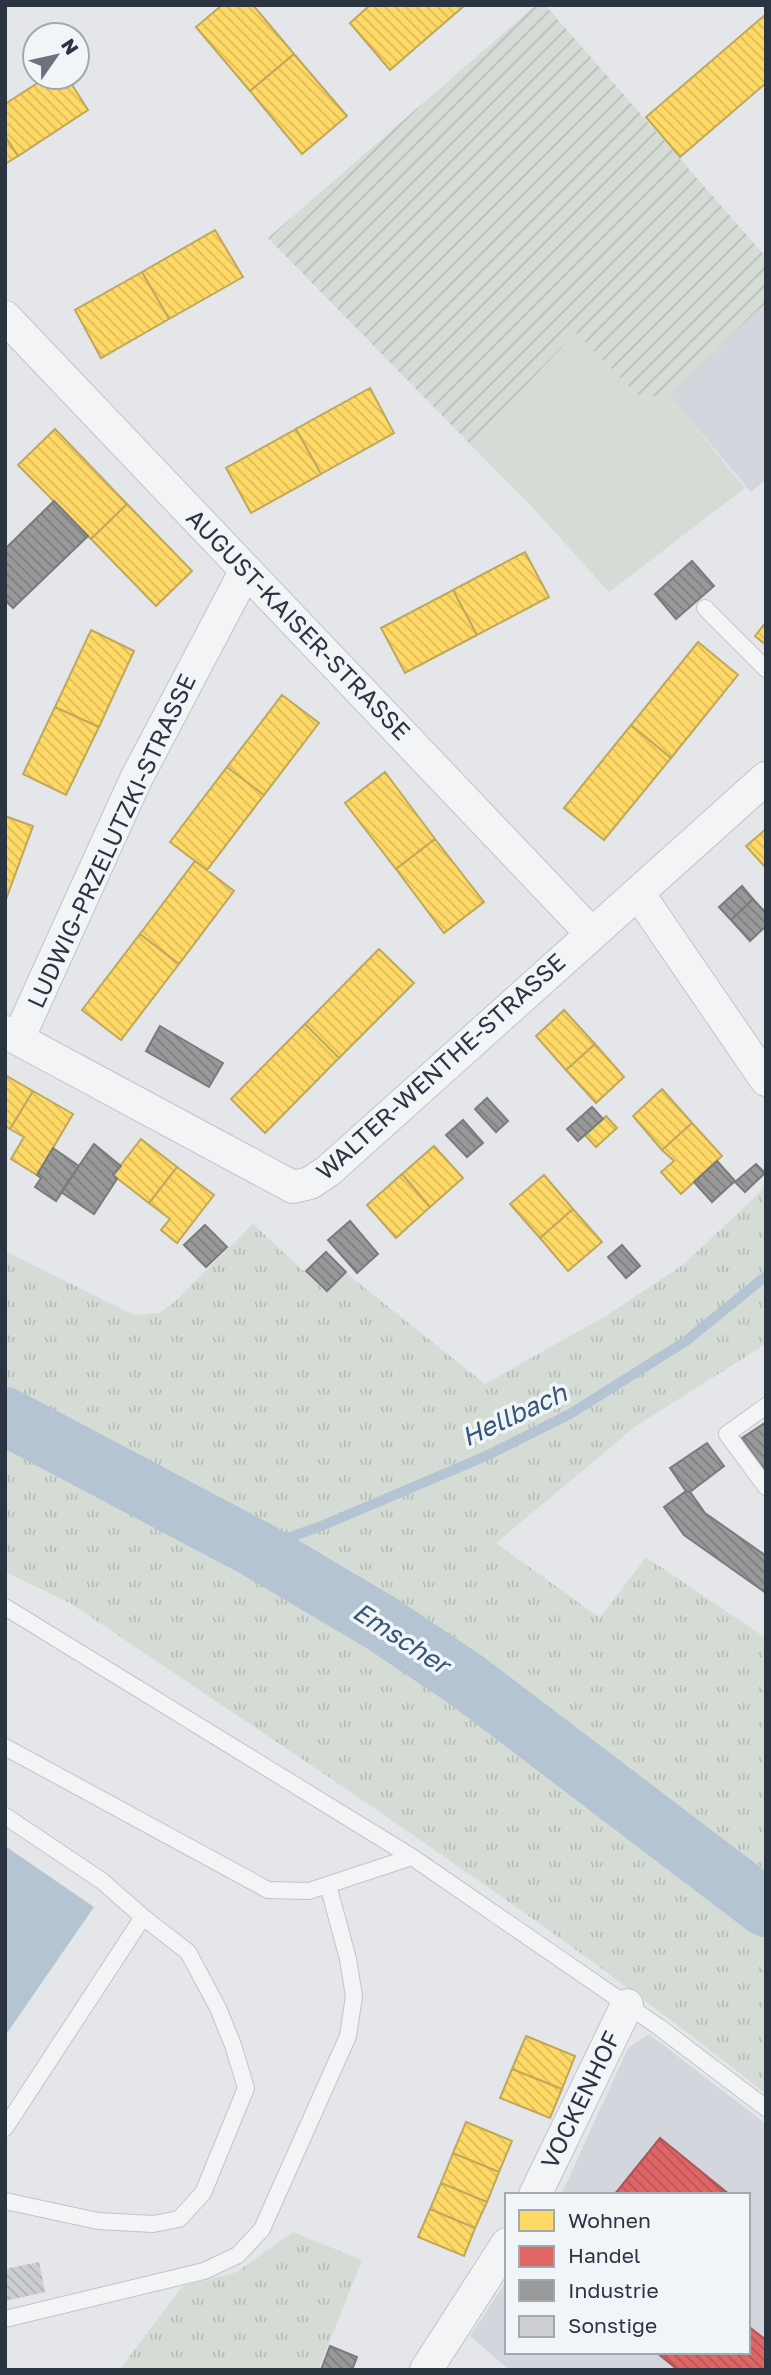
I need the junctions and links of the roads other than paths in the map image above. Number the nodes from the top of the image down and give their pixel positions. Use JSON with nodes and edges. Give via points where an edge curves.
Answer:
{"nodes":[{"id":1,"x":5,"y":317,"type":"edge"},
{"id":2,"x":246,"y":570,"type":"junction"},
{"id":3,"x":705,"y":608,"type":"dead end"},
{"id":4,"x":766,"y":668,"type":"edge"},
{"id":5,"x":766,"y":778,"type":"edge"},
{"id":6,"x":638,"y":893,"type":"junction"},
{"id":7,"x":591,"y":933,"type":"junction"},
{"id":8,"x":12,"y":1036,"type":"edge"},
{"id":9,"x":766,"y":1080,"type":"edge"},
{"id":10,"x":766,"y":1406,"type":"edge"},
{"id":11,"x":766,"y":1487,"type":"edge"},
{"id":12,"x":5,"y":1607,"type":"edge"},
{"id":13,"x":5,"y":1747,"type":"edge"},
{"id":14,"x":5,"y":1816,"type":"edge"},
{"id":15,"x":412,"y":1857,"type":"junction"},
{"id":16,"x":328,"y":1885,"type":"junction"},
{"id":17,"x":143,"y":1917,"type":"junction"},
{"id":18,"x":627,"y":2005,"type":"junction"},
{"id":19,"x":766,"y":2108,"type":"edge"},
{"id":20,"x":5,"y":2128,"type":"edge"},
{"id":21,"x":536,"y":2193,"type":"edge"},
{"id":22,"x":5,"y":2201,"type":"edge"},
{"id":23,"x":505,"y":2247,"type":"edge"},
{"id":24,"x":5,"y":2319,"type":"edge"},
{"id":25,"x":426,"y":2370,"type":"edge"}],
"edges":[{"from":1,"to":2,"type":"street","name":"AUGUST-KAISER-STRASSE"},
{"from":2,"to":7,"type":"street","name":"AUGUST-KAISER-STRASSE"},
{"from":2,"to":8,"type":"street","name":"LUDWIG-PRZELUTZKI-STRASSE","via":[[136,779]]},
{"from":3,"to":4,"type":"lane"},
{"from":5,"to":6,"type":"street","name":"WALTER-WENTHE-STRASSE"},
{"from":6,"to":7,"type":"street","name":"WALTER-WENTHE-STRASSE"},
{"from":6,"to":9,"type":"street"},
{"from":7,"to":8,"type":"street","name":"WALTER-WENTHE-STRASSE","via":[[328,1171],[293,1187]]},
{"from":10,"to":11,"type":"lane","via":[[727,1434]]},
{"from":12,"to":15,"type":"lane"},
{"from":13,"to":16,"type":"lane","via":[[268,1890],[309,1891]]},
{"from":14,"to":17,"type":"lane","via":[[102,1881]]},
{"from":15,"to":16,"type":"lane"},
{"from":15,"to":18,"type":"lane"},
{"from":16,"to":24,"type":"lane","via":[[354,1996],[348,2036],[262,2229],[238,2255],[204,2271]]},
{"from":17,"to":20,"type":"lane"},
{"from":17,"to":22,"type":"lane","via":[[188,1952],[218,2008],[246,2088],[203,2193],[179,2219],[153,2224],[98,2221]]},
{"from":18,"to":19,"type":"lane"},
{"from":18,"to":21,"type":"street","name":"VOCKENHOF"},
{"from":23,"to":25,"type":"street"}]}
